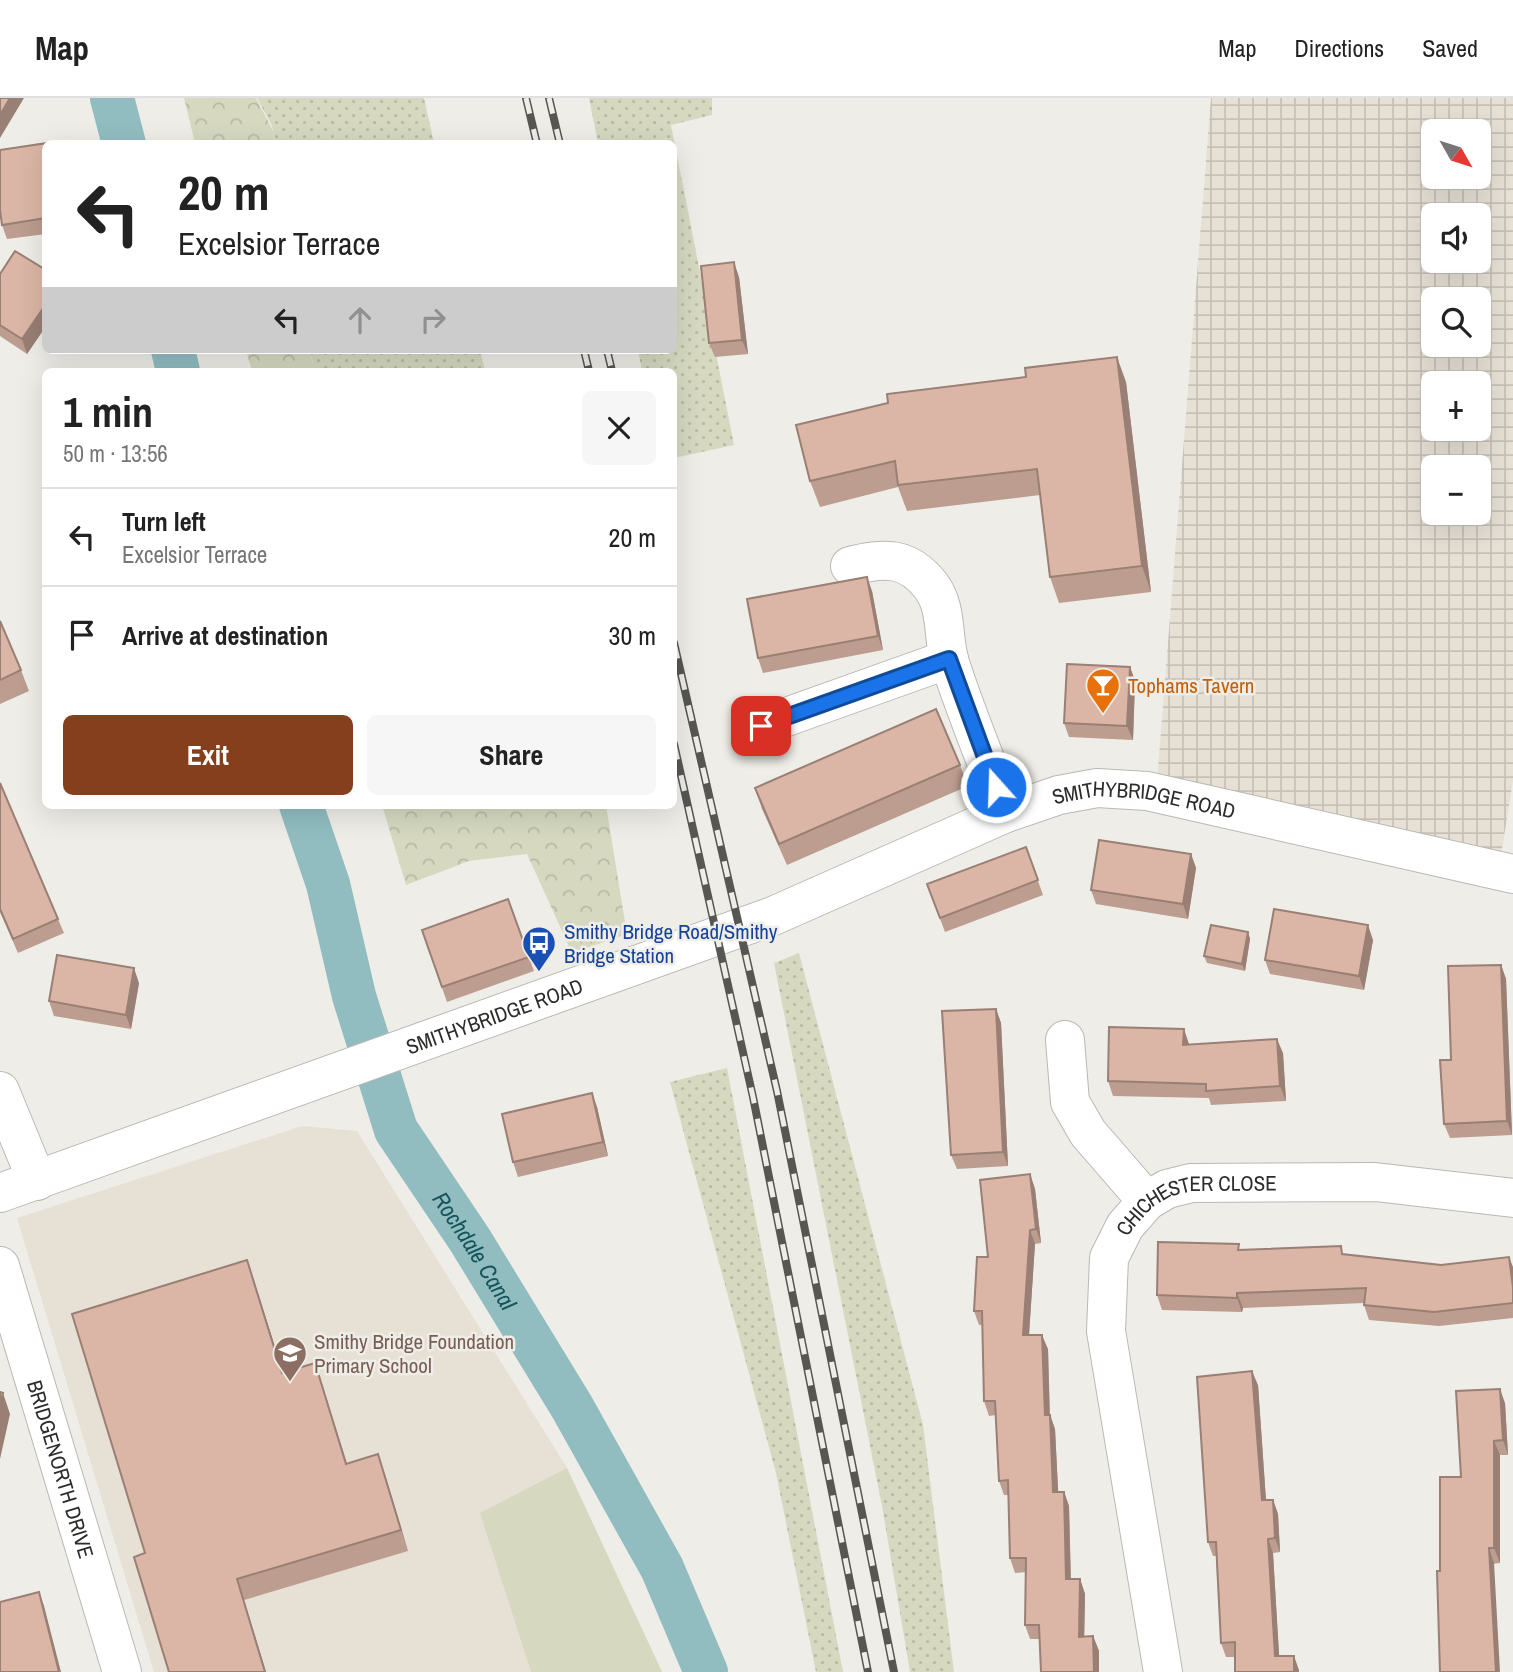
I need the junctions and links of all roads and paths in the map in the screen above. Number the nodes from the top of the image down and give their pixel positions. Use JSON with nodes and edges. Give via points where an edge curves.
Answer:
{"nodes":[{"id":1,"x":850,"y":566,"type":"dead end"},
{"id":2,"x":949,"y":659,"type":"junction"},
{"id":3,"x":761,"y":726,"type":"dead end"},
{"id":4,"x":1006,"y":813,"type":"junction"},
{"id":5,"x":1513,"y":874,"type":"edge"},
{"id":6,"x":1065,"y":1040,"type":"dead end"},
{"id":7,"x":0,"y":1091,"type":"edge"},
{"id":8,"x":37,"y":1181,"type":"junction"},
{"id":9,"x":0,"y":1193,"type":"edge"},
{"id":10,"x":1513,"y":1198,"type":"edge"},
{"id":11,"x":1147,"y":1201,"type":"junction"},
{"id":12,"x":0,"y":1266,"type":"edge"},
{"id":13,"x":122,"y":1672,"type":"edge"},
{"id":14,"x":1163,"y":1672,"type":"edge"}],
"edges":[{"from":1,"to":2,"type":"street","via":[[882,558],[899,561],[932,586],[945,619]]},
{"from":2,"to":3,"type":"street"},
{"from":2,"to":4,"type":"street"},
{"from":4,"to":5,"type":"street","name":"SMITHYBRIDGE ROAD","via":[[1097,788],[1147,791]]},
{"from":4,"to":8,"type":"street","name":"SMITHYBRIDGE ROAD","via":[[773,916]]},
{"from":6,"to":11,"type":"street","via":[[1070,1102],[1087,1133]]},
{"from":7,"to":8,"type":"street"},
{"from":8,"to":9,"type":"street","name":"SMITHYBRIDGE ROAD"},
{"from":10,"to":11,"type":"street","name":"CHICHESTER CLOSE","via":[[1375,1182],[1191,1183],[1167,1189]]},
{"from":11,"to":14,"type":"street","name":"CHICHESTER CLOSE","via":[[1125,1226],[1109,1258],[1106,1331]]},
{"from":12,"to":13,"type":"street","name":"BRIDGENORTH DRIVE"}]}
